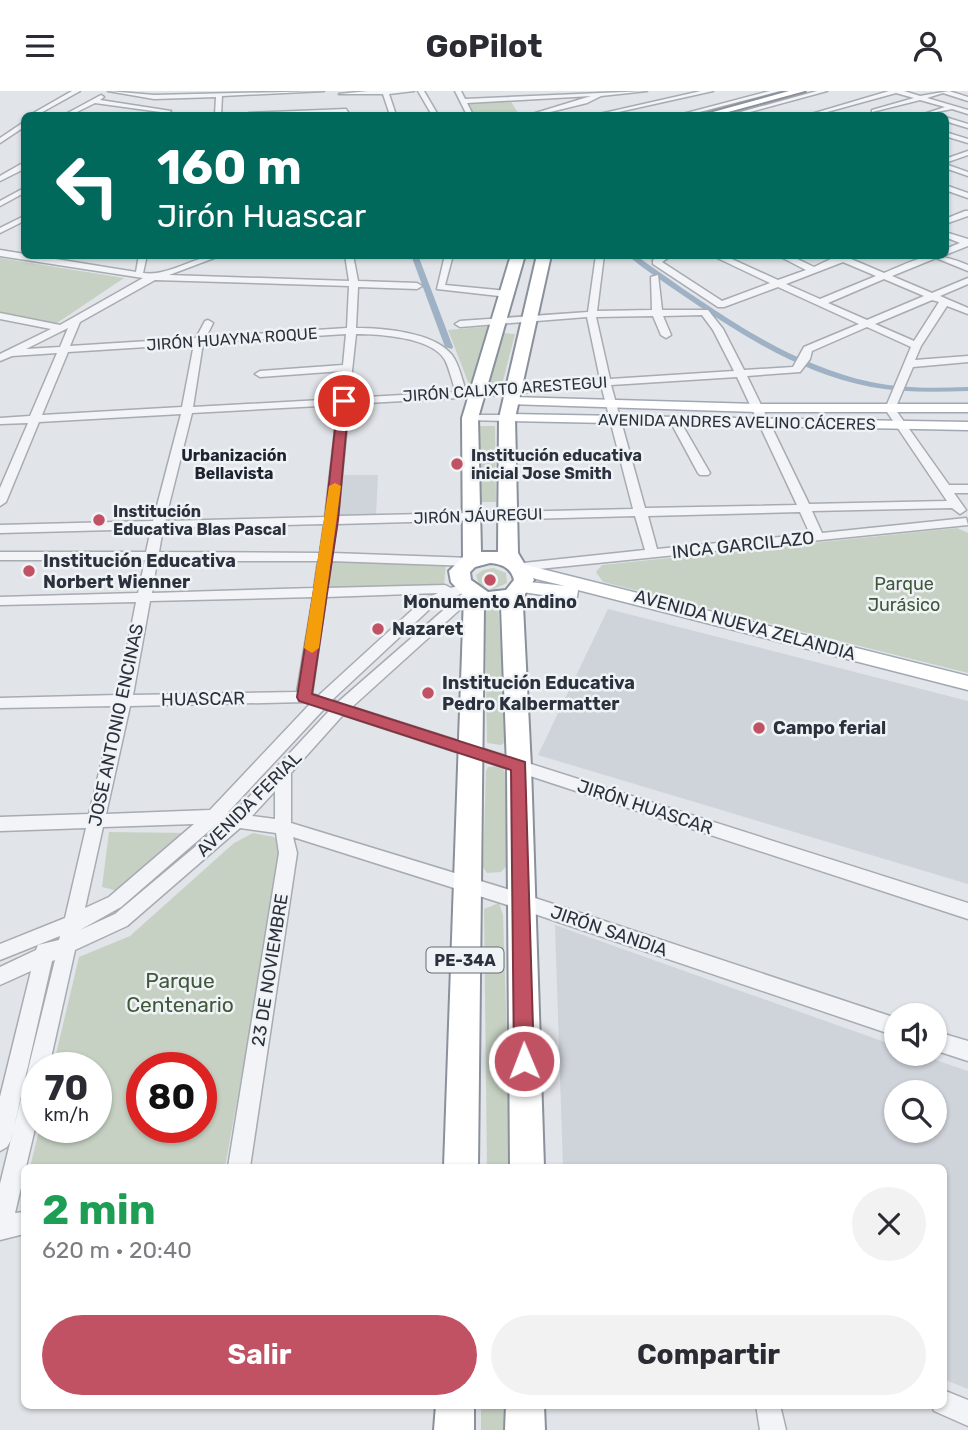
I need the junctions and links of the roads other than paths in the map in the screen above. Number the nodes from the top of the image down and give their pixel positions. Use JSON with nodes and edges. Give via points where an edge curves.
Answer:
{"nodes":[{"id":1,"x":77,"y":91,"type":"edge"},
{"id":2,"x":112,"y":91,"type":"edge"},
{"id":3,"x":321,"y":91,"type":"edge"},
{"id":4,"x":411,"y":91,"type":"edge"},
{"id":5,"x":421,"y":91,"type":"edge"},
{"id":6,"x":458,"y":91,"type":"edge"},
{"id":7,"x":644,"y":91,"type":"edge"},
{"id":8,"x":710,"y":91,"type":"edge"},
{"id":9,"x":777,"y":91,"type":"edge"},
{"id":10,"x":824,"y":91,"type":"edge"},
{"id":11,"x":897,"y":91,"type":"edge"},
{"id":12,"x":943,"y":91,"type":"edge"},
{"id":13,"x":297,"y":92,"type":"edge"},
{"id":14,"x":385,"y":92,"type":"edge"},
{"id":15,"x":230,"y":93,"type":"edge"},
{"id":16,"x":261,"y":93,"type":"edge"},
{"id":17,"x":341,"y":93,"type":"edge"},
{"id":18,"x":571,"y":93,"type":"edge"},
{"id":19,"x":155,"y":94,"type":"edge"},
{"id":20,"x":193,"y":94,"type":"edge"},
{"id":21,"x":600,"y":94,"type":"junction"},
{"id":22,"x":799,"y":94,"type":"edge"},
{"id":23,"x":219,"y":96,"type":"junction"},
{"id":24,"x":809,"y":96,"type":"edge"},
{"id":25,"x":919,"y":97,"type":"junction"},
{"id":26,"x":513,"y":98,"type":"junction"},
{"id":27,"x":968,"y":100,"type":"edge"},
{"id":28,"x":94,"y":101,"type":"junction"},
{"id":29,"x":463,"y":101,"type":"junction"},
{"id":30,"x":585,"y":102,"type":"junction"},
{"id":31,"x":850,"y":104,"type":"junction"},
{"id":32,"x":821,"y":105,"type":"dead end"},
{"id":33,"x":136,"y":107,"type":"junction"},
{"id":34,"x":519,"y":107,"type":"dead end"},
{"id":35,"x":952,"y":107,"type":"junction"},
{"id":36,"x":832,"y":109,"type":"junction"},
{"id":37,"x":168,"y":111,"type":"joint"},
{"id":38,"x":874,"y":111,"type":"junction"},
{"id":39,"x":38,"y":112,"type":"edge"},
{"id":40,"x":74,"y":112,"type":"edge"},
{"id":41,"x":127,"y":112,"type":"edge"},
{"id":42,"x":218,"y":112,"type":"edge"},
{"id":43,"x":258,"y":112,"type":"edge"},
{"id":44,"x":299,"y":112,"type":"edge"},
{"id":45,"x":346,"y":112,"type":"edge"},
{"id":46,"x":392,"y":112,"type":"edge"},
{"id":47,"x":433,"y":112,"type":"edge"},
{"id":48,"x":468,"y":112,"type":"edge"},
{"id":49,"x":544,"y":112,"type":"edge"},
{"id":50,"x":600,"y":112,"type":"edge"},
{"id":51,"x":617,"y":112,"type":"edge"},
{"id":52,"x":694,"y":112,"type":"edge"},
{"id":53,"x":720,"y":112,"type":"edge"},
{"id":54,"x":732,"y":112,"type":"edge"},
{"id":55,"x":747,"y":112,"type":"edge"},
{"id":56,"x":822,"y":112,"type":"edge"},
{"id":57,"x":842,"y":112,"type":"edge"},
{"id":58,"x":878,"y":112,"type":"edge"},
{"id":59,"x":938,"y":112,"type":"edge"},
{"id":60,"x":968,"y":112,"type":"edge"},
{"id":61,"x":949,"y":120,"type":"edge"},
{"id":62,"x":21,"y":126,"type":"edge"},
{"id":63,"x":967,"y":126,"type":"edge"},
{"id":64,"x":949,"y":132,"type":"edge"},
{"id":65,"x":949,"y":134,"type":"edge"},
{"id":66,"x":21,"y":138,"type":"edge"},
{"id":67,"x":0,"y":141,"type":"edge"},
{"id":68,"x":968,"y":141,"type":"edge"},
{"id":69,"x":0,"y":149,"type":"edge"},
{"id":70,"x":956,"y":150,"type":"dead end"},
{"id":71,"x":968,"y":153,"type":"edge"},
{"id":72,"x":949,"y":161,"type":"edge"},
{"id":73,"x":949,"y":165,"type":"edge"},
{"id":74,"x":0,"y":166,"type":"edge"},
{"id":75,"x":21,"y":168,"type":"edge"},
{"id":76,"x":21,"y":169,"type":"edge"},
{"id":77,"x":968,"y":174,"type":"edge"},
{"id":78,"x":0,"y":179,"type":"edge"},
{"id":79,"x":949,"y":189,"type":"edge"},
{"id":80,"x":21,"y":192,"type":"edge"},
{"id":81,"x":968,"y":196,"type":"edge"},
{"id":82,"x":0,"y":204,"type":"edge"},
{"id":83,"x":0,"y":219,"type":"edge"},
{"id":84,"x":21,"y":222,"type":"edge"},
{"id":85,"x":21,"y":222,"type":"edge"},
{"id":86,"x":0,"y":231,"type":"edge"},
{"id":87,"x":949,"y":236,"type":"edge"},
{"id":88,"x":968,"y":243,"type":"edge"},
{"id":89,"x":0,"y":247,"type":"edge"},
{"id":90,"x":21,"y":250,"type":"edge"},
{"id":91,"x":949,"y":250,"type":"edge"},
{"id":92,"x":0,"y":253,"type":"edge"},
{"id":93,"x":21,"y":256,"type":"edge"},
{"id":94,"x":43,"y":259,"type":"edge"},
{"id":95,"x":74,"y":259,"type":"edge"},
{"id":96,"x":145,"y":259,"type":"edge"},
{"id":97,"x":189,"y":259,"type":"edge"},
{"id":98,"x":204,"y":259,"type":"edge"},
{"id":99,"x":349,"y":259,"type":"edge"},
{"id":100,"x":448,"y":259,"type":"edge"},
{"id":101,"x":518,"y":259,"type":"edge"},
{"id":102,"x":543,"y":259,"type":"edge"},
{"id":103,"x":600,"y":259,"type":"edge"},
{"id":104,"x":662,"y":259,"type":"edge"},
{"id":105,"x":724,"y":259,"type":"edge"},
{"id":106,"x":791,"y":259,"type":"edge"},
{"id":107,"x":835,"y":259,"type":"edge"},
{"id":108,"x":844,"y":259,"type":"edge"},
{"id":109,"x":926,"y":259,"type":"edge"},
{"id":110,"x":946,"y":259,"type":"edge"},
{"id":111,"x":968,"y":268,"type":"edge"},
{"id":112,"x":814,"y":270,"type":"junction"},
{"id":113,"x":151,"y":274,"type":"junction"},
{"id":114,"x":885,"y":276,"type":"junction"},
{"id":115,"x":654,"y":278,"type":"dead end"},
{"id":116,"x":968,"y":281,"type":"edge"},
{"id":117,"x":354,"y":284,"type":"junction"},
{"id":118,"x":777,"y":284,"type":"junction"},
{"id":119,"x":417,"y":286,"type":"dead end"},
{"id":120,"x":508,"y":294,"type":"junction"},
{"id":121,"x":933,"y":296,"type":"junction"},
{"id":122,"x":945,"y":302,"type":"junction"},
{"id":123,"x":819,"y":303,"type":"junction"},
{"id":124,"x":968,"y":311,"type":"edge"},
{"id":125,"x":657,"y":313,"type":"junction"},
{"id":126,"x":593,"y":314,"type":"junction"},
{"id":127,"x":0,"y":316,"type":"edge"},
{"id":128,"x":531,"y":318,"type":"junction"},
{"id":129,"x":76,"y":320,"type":"junction"},
{"id":130,"x":501,"y":321,"type":"junction"},
{"id":131,"x":208,"y":323,"type":"dead end"},
{"id":132,"x":460,"y":324,"type":"dead end"},
{"id":133,"x":865,"y":325,"type":"junction"},
{"id":134,"x":58,"y":327,"type":"junction"},
{"id":135,"x":350,"y":331,"type":"junction"},
{"id":136,"x":666,"y":335,"type":"dead end"},
{"id":137,"x":199,"y":341,"type":"junction"},
{"id":138,"x":916,"y":346,"type":"junction"},
{"id":139,"x":64,"y":350,"type":"junction"},
{"id":140,"x":5,"y":356,"type":"edge"},
{"id":141,"x":968,"y":359,"type":"edge"},
{"id":142,"x":907,"y":364,"type":"junction"},
{"id":143,"x":347,"y":368,"type":"junction"},
{"id":144,"x":260,"y":374,"type":"dead end"},
{"id":145,"x":741,"y":374,"type":"junction"},
{"id":146,"x":605,"y":382,"type":"junction"},
{"id":147,"x":468,"y":394,"type":"junction"},
{"id":148,"x":344,"y":401,"type":"junction"},
{"id":149,"x":610,"y":402,"type":"junction"},
{"id":150,"x":510,"y":403,"type":"junction"},
{"id":151,"x":757,"y":408,"type":"junction"},
{"id":152,"x":968,"y":408,"type":"edge"},
{"id":153,"x":890,"y":409,"type":"junction"},
{"id":154,"x":187,"y":410,"type":"junction"},
{"id":155,"x":470,"y":418,"type":"junction"},
{"id":156,"x":35,"y":419,"type":"junction"},
{"id":157,"x":617,"y":419,"type":"junction"},
{"id":158,"x":0,"y":421,"type":"edge"},
{"id":159,"x":675,"y":421,"type":"junction"},
{"id":160,"x":764,"y":424,"type":"junction"},
{"id":161,"x":901,"y":425,"type":"junction"},
{"id":162,"x":968,"y":426,"type":"edge"},
{"id":163,"x":704,"y":473,"type":"dead end"},
{"id":164,"x":948,"y":489,"type":"junction"},
{"id":165,"x":968,"y":489,"type":"edge"},
{"id":166,"x":0,"y":502,"type":"edge"},
{"id":167,"x":956,"y":504,"type":"junction"},
{"id":168,"x":803,"y":508,"type":"junction"},
{"id":169,"x":640,"y":512,"type":"junction"},
{"id":170,"x":508,"y":515,"type":"junction"},
{"id":171,"x":472,"y":516,"type":"junction"},
{"id":172,"x":331,"y":520,"type":"junction"},
{"id":173,"x":967,"y":523,"type":"edge"},
{"id":174,"x":158,"y":524,"type":"junction"},
{"id":175,"x":0,"y":529,"type":"edge"},
{"id":176,"x":818,"y":537,"type":"junction"},
{"id":177,"x":652,"y":554,"type":"junction"},
{"id":178,"x":0,"y":556,"type":"edge"},
{"id":179,"x":151,"y":556,"type":"junction"},
{"id":180,"x":325,"y":557,"type":"junction"},
{"id":181,"x":473,"y":561,"type":"junction"},
{"id":182,"x":518,"y":576,"type":"junction"},
{"id":183,"x":468,"y":591,"type":"junction"},
{"id":184,"x":320,"y":592,"type":"junction"},
{"id":185,"x":143,"y":598,"type":"junction"},
{"id":186,"x":0,"y":601,"type":"edge"},
{"id":187,"x":877,"y":665,"type":"junction"},
{"id":188,"x":968,"y":683,"type":"edge"},
{"id":189,"x":968,"y":694,"type":"edge"},
{"id":190,"x":304,"y":697,"type":"junction"},
{"id":191,"x":124,"y":701,"type":"junction"},
{"id":192,"x":322,"y":701,"type":"junction"},
{"id":193,"x":0,"y":703,"type":"edge"},
{"id":194,"x":341,"y":709,"type":"junction"},
{"id":195,"x":470,"y":753,"type":"junction"},
{"id":196,"x":519,"y":767,"type":"junction"},
{"id":197,"x":283,"y":773,"type":"junction"},
{"id":198,"x":214,"y":817,"type":"junction"},
{"id":199,"x":239,"y":819,"type":"junction"},
{"id":200,"x":96,"y":821,"type":"junction"},
{"id":201,"x":0,"y":824,"type":"edge"},
{"id":202,"x":283,"y":827,"type":"junction"},
{"id":203,"x":466,"y":886,"type":"junction"},
{"id":204,"x":520,"y":901,"type":"junction"},
{"id":205,"x":968,"y":911,"type":"edge"},
{"id":206,"x":73,"y":923,"type":"junction"},
{"id":207,"x":50,"y":932,"type":"junction"},
{"id":208,"x":68,"y":946,"type":"junction"},
{"id":209,"x":0,"y":952,"type":"edge"},
{"id":210,"x":44,"y":957,"type":"junction"},
{"id":211,"x":0,"y":976,"type":"edge"},
{"id":212,"x":884,"y":1023,"type":"edge"},
{"id":213,"x":947,"y":1044,"type":"edge"},
{"id":214,"x":968,"y":1051,"type":"edge"},
{"id":215,"x":43,"y":1052,"type":"edge"},
{"id":216,"x":0,"y":1140,"type":"edge"},
{"id":217,"x":21,"y":1141,"type":"edge"},
{"id":218,"x":239,"y":1164,"type":"edge"},
{"id":219,"x":461,"y":1164,"type":"edge"},
{"id":220,"x":527,"y":1164,"type":"edge"},
{"id":221,"x":21,"y":1224,"type":"edge"},
{"id":222,"x":0,"y":1227,"type":"edge"},
{"id":223,"x":947,"y":1404,"type":"edge"},
{"id":224,"x":455,"y":1409,"type":"edge"},
{"id":225,"x":525,"y":1409,"type":"edge"},
{"id":226,"x":769,"y":1409,"type":"edge"},
{"id":227,"x":968,"y":1413,"type":"edge"},
{"id":228,"x":454,"y":1430,"type":"edge"},
{"id":229,"x":525,"y":1430,"type":"edge"},
{"id":230,"x":773,"y":1430,"type":"edge"}],
"edges":[{"from":1,"to":39,"type":"street"},
{"from":2,"to":19,"type":"street"},
{"from":2,"to":28,"type":"street"},
{"from":3,"to":13,"type":"street"},
{"from":4,"to":14,"type":"street"},
{"from":5,"to":47,"type":"street"},
{"from":6,"to":29,"type":"street"},
{"from":7,"to":21,"type":"street"},
{"from":8,"to":51,"type":"street"},
{"from":9,"to":52,"type":"street"},
{"from":10,"to":22,"type":"street"},
{"from":11,"to":25,"type":"street"},
{"from":11,"to":31,"type":"street"},
{"from":12,"to":25,"type":"street"},
{"from":12,"to":27,"type":"street"},
{"from":13,"to":16,"type":"street"},
{"from":13,"to":44,"type":"street"},
{"from":14,"to":17,"type":"street"},
{"from":14,"to":46,"type":"street"},
{"from":15,"to":16,"type":"street"},
{"from":15,"to":23,"type":"street"},
{"from":16,"to":43,"type":"street"},
{"from":17,"to":45,"type":"street"},
{"from":18,"to":21,"type":"street"},
{"from":18,"to":26,"type":"street"},
{"from":18,"to":30,"type":"street"},
{"from":19,"to":20,"type":"street"},
{"from":19,"to":33,"type":"street"},
{"from":20,"to":23,"type":"street"},
{"from":20,"to":37,"type":"street"},
{"from":21,"to":30,"type":"street"},
{"from":22,"to":24,"type":"street"},
{"from":22,"to":53,"type":"highway"},
{"from":22,"to":55,"type":"street"},
{"from":23,"to":42,"type":"street"},
{"from":24,"to":54,"type":"highway"},
{"from":25,"to":35,"type":"street"},
{"from":25,"to":38,"type":"street"},
{"from":26,"to":29,"type":"street"},
{"from":26,"to":34,"type":"street"},
{"from":27,"to":35,"type":"street"},
{"from":28,"to":33,"type":"street"},
{"from":28,"to":40,"type":"street"},
{"from":29,"to":48,"type":"street"},
{"from":30,"to":49,"type":"street"},
{"from":30,"to":50,"type":"street"},
{"from":31,"to":36,"type":"street"},
{"from":31,"to":38,"type":"street"},
{"from":32,"to":36,"type":"street"},
{"from":33,"to":37,"type":"street"},
{"from":33,"to":41,"type":"street"},
{"from":35,"to":59,"type":"street"},
{"from":35,"to":60,"type":"street"},
{"from":36,"to":56,"type":"street"},
{"from":36,"to":57,"type":"street"},
{"from":38,"to":58,"type":"street"},
{"from":61,"to":63,"type":"street"},
{"from":62,"to":67,"type":"street"},
{"from":63,"to":64,"type":"street"},
{"from":65,"to":68,"type":"street"},
{"from":66,"to":69,"type":"street"},
{"from":70,"to":71,"type":"street"},
{"from":71,"to":72,"type":"street"},
{"from":73,"to":77,"type":"street"},
{"from":74,"to":75,"type":"street"},
{"from":76,"to":78,"type":"street"},
{"from":79,"to":81,"type":"street"},
{"from":80,"to":82,"type":"street"},
{"from":83,"to":84,"type":"street"},
{"from":85,"to":86,"type":"street"},
{"from":87,"to":88,"type":"street"},
{"from":88,"to":91,"type":"street"},
{"from":89,"to":90,"type":"street"},
{"from":92,"to":93,"type":"street"},
{"from":94,"to":113,"type":"street"},
{"from":95,"to":113,"type":"street"},
{"from":96,"to":113,"type":"street"},
{"from":97,"to":113,"type":"street"},
{"from":98,"to":113,"type":"street"},
{"from":99,"to":117,"type":"street"},
{"from":100,"to":120,"type":"street","via":[[440,287]]},
{"from":101,"to":120,"type":"highway"},
{"from":102,"to":128,"type":"highway","number":"PE-34A"},
{"from":103,"to":126,"type":"street"},
{"from":104,"to":118,"type":"street","via":[[656,263],[720,305]]},
{"from":105,"to":118,"type":"street"},
{"from":106,"to":112,"type":"street"},
{"from":107,"to":112,"type":"street"},
{"from":108,"to":114,"type":"street"},
{"from":109,"to":114,"type":"street"},
{"from":110,"to":111,"type":"street"},
{"from":112,"to":118,"type":"street"},
{"from":113,"to":117,"type":"street"},
{"from":113,"to":129,"type":"street"},
{"from":113,"to":134,"type":"street"},
{"from":114,"to":121,"type":"street"},
{"from":114,"to":123,"type":"street"},
{"from":115,"to":125,"type":"street"},
{"from":116,"to":121,"type":"street"},
{"from":117,"to":119,"type":"street"},
{"from":117,"to":135,"type":"street"},
{"from":118,"to":123,"type":"street"},
{"from":120,"to":130,"type":"highway"},
{"from":121,"to":122,"type":"street"},
{"from":121,"to":133,"type":"street"},
{"from":122,"to":124,"type":"street"},
{"from":122,"to":138,"type":"street"},
{"from":123,"to":133,"type":"street"},
{"from":125,"to":126,"type":"street"},
{"from":125,"to":136,"type":"street"},
{"from":125,"to":145,"type":"street","via":[[705,312]]},
{"from":126,"to":128,"type":"street"},
{"from":126,"to":146,"type":"street"},
{"from":127,"to":134,"type":"street"},
{"from":128,"to":130,"type":"street"},
{"from":128,"to":150,"type":"highway","number":"PE-34A"},
{"from":129,"to":134,"type":"street"},
{"from":129,"to":139,"type":"street"},
{"from":130,"to":132,"type":"street"},
{"from":130,"to":147,"type":"highway"},
{"from":131,"to":137,"type":"street","name":"JOSE ANTONIO ENCINAS"},
{"from":133,"to":138,"type":"street"},
{"from":133,"to":145,"type":"street","name":"JIRÓN CALIXTO ARESTEGUI","via":[[808,349],[802,364]]},
{"from":134,"to":140,"type":"street"},
{"from":135,"to":137,"type":"street","name":"JIRÓN HUAYNA ROQUE"},
{"from":135,"to":143,"type":"street"},
{"from":135,"to":147,"type":"street","name":"JIRÓN HUAYNA ROQUE","via":[[393,332],[448,356]]},
{"from":137,"to":139,"type":"street","name":"JIRÓN HUAYNA ROQUE"},
{"from":137,"to":154,"type":"street","name":"JOSE ANTONIO ENCINAS"},
{"from":138,"to":142,"type":"street"},
{"from":139,"to":140,"type":"street","name":"JIRÓN HUAYNA ROQUE"},
{"from":139,"to":156,"type":"street"},
{"from":141,"to":142,"type":"street"},
{"from":142,"to":153,"type":"street"},
{"from":143,"to":144,"type":"street"},
{"from":143,"to":148,"type":"street"},
{"from":145,"to":146,"type":"street","name":"JIRÓN CALIXTO ARESTEGUI"},
{"from":145,"to":151,"type":"street"},
{"from":146,"to":149,"type":"street"},
{"from":146,"to":150,"type":"street","name":"JIRÓN CALIXTO ARESTEGUI"},
{"from":147,"to":148,"type":"street","name":"JIRÓN CALIXTO ARESTEGUI"},
{"from":147,"to":150,"type":"street","name":"JIRÓN CALIXTO ARESTEGUI"},
{"from":147,"to":155,"type":"highway"},
{"from":148,"to":154,"type":"street","name":"JIRÓN CALIXTO ARESTEGUI"},
{"from":148,"to":172,"type":"street"},
{"from":149,"to":150,"type":"main road","name":"AVENIDA ANDRES AVELINO CÁCERES"},
{"from":149,"to":151,"type":"main road","name":"AVENIDA ANDRES AVELINO CÁCERES"},
{"from":149,"to":157,"type":"street"},
{"from":150,"to":155,"type":"street"},
{"from":150,"to":157,"type":"main road","name":"AVENIDA ANDRES AVELINO CÁCERES"},
{"from":150,"to":170,"type":"highway","number":"PE-34A"},
{"from":151,"to":153,"type":"main road","name":"AVENIDA ANDRES AVELINO CÁCERES"},
{"from":151,"to":160,"type":"street"},
{"from":152,"to":153,"type":"main road","name":"AVENIDA ANDRES AVELINO CÁCERES"},
{"from":153,"to":161,"type":"street"},
{"from":154,"to":156,"type":"street","name":"JIRÓN CALIXTO ARESTEGUI"},
{"from":154,"to":174,"type":"street","name":"JOSE ANTONIO ENCINAS"},
{"from":155,"to":171,"type":"highway"},
{"from":156,"to":158,"type":"street","name":"JIRÓN CALIXTO ARESTEGUI"},
{"from":156,"to":166,"type":"street"},
{"from":157,"to":159,"type":"main road","name":"AVENIDA ANDRES AVELINO CÁCERES"},
{"from":157,"to":169,"type":"street"},
{"from":159,"to":160,"type":"main road","name":"AVENIDA ANDRES AVELINO CÁCERES"},
{"from":159,"to":163,"type":"street"},
{"from":160,"to":161,"type":"main road","name":"AVENIDA ANDRES AVELINO CÁCERES"},
{"from":160,"to":168,"type":"street"},
{"from":161,"to":162,"type":"main road","name":"AVENIDA ANDRES AVELINO CÁCERES"},
{"from":161,"to":164,"type":"street"},
{"from":164,"to":165,"type":"street"},
{"from":164,"to":167,"type":"street"},
{"from":167,"to":168,"type":"street","name":"JIRÓN JÁUREGUI"},
{"from":167,"to":173,"type":"street"},
{"from":168,"to":169,"type":"street","name":"JIRÓN JÁUREGUI"},
{"from":168,"to":176,"type":"street"},
{"from":169,"to":170,"type":"street","name":"JIRÓN JÁUREGUI"},
{"from":169,"to":177,"type":"street"},
{"from":170,"to":171,"type":"street","name":"JIRÓN JÁUREGUI"},
{"from":170,"to":182,"type":"highway","number":"PE-34A","via":[[508,553]]},
{"from":171,"to":172,"type":"street","name":"JIRÓN JÁUREGUI"},
{"from":171,"to":181,"type":"highway"},
{"from":172,"to":174,"type":"street","name":"JIRÓN JÁUREGUI"},
{"from":172,"to":180,"type":"street"},
{"from":173,"to":176,"type":"street","name":"INCA GARCILAZO"},
{"from":174,"to":175,"type":"street","name":"JIRÓN JÁUREGUI"},
{"from":174,"to":179,"type":"street","name":"JOSE ANTONIO ENCINAS"},
{"from":176,"to":177,"type":"street","name":"INCA GARCILAZO"},
{"from":177,"to":182,"type":"street","name":"INCA GARCILAZO"},
{"from":178,"to":179,"type":"street"},
{"from":179,"to":180,"type":"street"},
{"from":179,"to":185,"type":"street","name":"JOSE ANTONIO ENCINAS"},
{"from":180,"to":181,"type":"street"},
{"from":180,"to":184,"type":"street"},
{"from":181,"to":182,"type":"highway","via":[[497,558]]},
{"from":181,"to":183,"type":"highway","via":[[460,573]]},
{"from":182,"to":183,"type":"highway","via":[[496,599]]},
{"from":182,"to":187,"type":"main road","name":"AVENIDA NUEVA ZELANDIA"},
{"from":182,"to":196,"type":"highway","number":"PE-34A","via":[[512,606]]},
{"from":183,"to":184,"type":"street"},
{"from":183,"to":192,"type":"street","name":"AVENIDA FERIAL","via":[[428,603]]},
{"from":183,"to":194,"type":"street","name":"AVENIDA FERIAL"},
{"from":183,"to":195,"type":"highway","number":"PE-34A"},
{"from":184,"to":185,"type":"street"},
{"from":184,"to":190,"type":"street"},
{"from":185,"to":186,"type":"street"},
{"from":185,"to":191,"type":"street","name":"JOSE ANTONIO ENCINAS"},
{"from":187,"to":188,"type":"main road","name":"AVENIDA NUEVA ZELANDIA"},
{"from":187,"to":189,"type":"main road","name":"AVENIDA NUEVA ZELANDIA"},
{"from":190,"to":191,"type":"street","name":"HUASCAR"},
{"from":190,"to":192,"type":"street","name":"HUASCAR"},
{"from":191,"to":193,"type":"street","name":"HUASCAR"},
{"from":191,"to":200,"type":"street","name":"JOSE ANTONIO ENCINAS"},
{"from":192,"to":194,"type":"street","name":"JIRÓN HUASCAR"},
{"from":192,"to":198,"type":"street","name":"AVENIDA FERIAL"},
{"from":194,"to":195,"type":"street","name":"JIRÓN HUASCAR"},
{"from":194,"to":197,"type":"street","name":"AVENIDA FERIAL"},
{"from":195,"to":196,"type":"street","name":"JIRÓN HUASCAR"},
{"from":195,"to":203,"type":"highway","number":"PE-34A"},
{"from":196,"to":204,"type":"highway","number":"PE-34A"},
{"from":196,"to":205,"type":"street","name":"JIRÓN HUASCAR"},
{"from":197,"to":199,"type":"street","name":"AVENIDA FERIAL"},
{"from":197,"to":202,"type":"street","name":"23 DE NOVIEMBRE"},
{"from":198,"to":199,"type":"street","name":"JIRÓN SANDIA"},
{"from":198,"to":200,"type":"street","name":"JIRÓN SANDIA"},
{"from":198,"to":206,"type":"street","name":"AVENIDA FERIAL","via":[[114,902]]},
{"from":199,"to":202,"type":"street","name":"JIRÓN SANDIA"},
{"from":199,"to":208,"type":"street","name":"AVENIDA FERIAL","via":[[121,920]]},
{"from":200,"to":201,"type":"street","name":"JIRÓN SANDIA"},
{"from":200,"to":206,"type":"street","name":"JOSE ANTONIO ENCINAS"},
{"from":202,"to":203,"type":"street","name":"JIRÓN SANDIA"},
{"from":202,"to":218,"type":"street","name":"23 DE NOVIEMBRE","via":[[288,853]]},
{"from":203,"to":204,"type":"street","name":"JIRÓN SANDIA"},
{"from":203,"to":219,"type":"highway","number":"PE-34A"},
{"from":204,"to":212,"type":"street","name":"JIRÓN SANDIA"},
{"from":204,"to":220,"type":"highway","number":"PE-34A"},
{"from":206,"to":207,"type":"street","name":"AVENIDA FERIAL"},
{"from":206,"to":208,"type":"street","name":"JOSE ANTONIO ENCINAS"},
{"from":207,"to":209,"type":"street","name":"AVENIDA FERIAL"},
{"from":207,"to":210,"type":"street"},
{"from":208,"to":210,"type":"street","name":"AVENIDA FERIAL"},
{"from":208,"to":215,"type":"street","name":"JOSE ANTONIO ENCINAS"},
{"from":210,"to":211,"type":"street","name":"AVENIDA FERIAL"},
{"from":210,"to":216,"type":"street"},
{"from":213,"to":214,"type":"street"},
{"from":217,"to":222,"type":"street"},
{"from":221,"to":222,"type":"street"},
{"from":223,"to":227,"type":"street"},
{"from":224,"to":228,"type":"highway"},
{"from":225,"to":229,"type":"highway"},
{"from":226,"to":230,"type":"street"}]}
